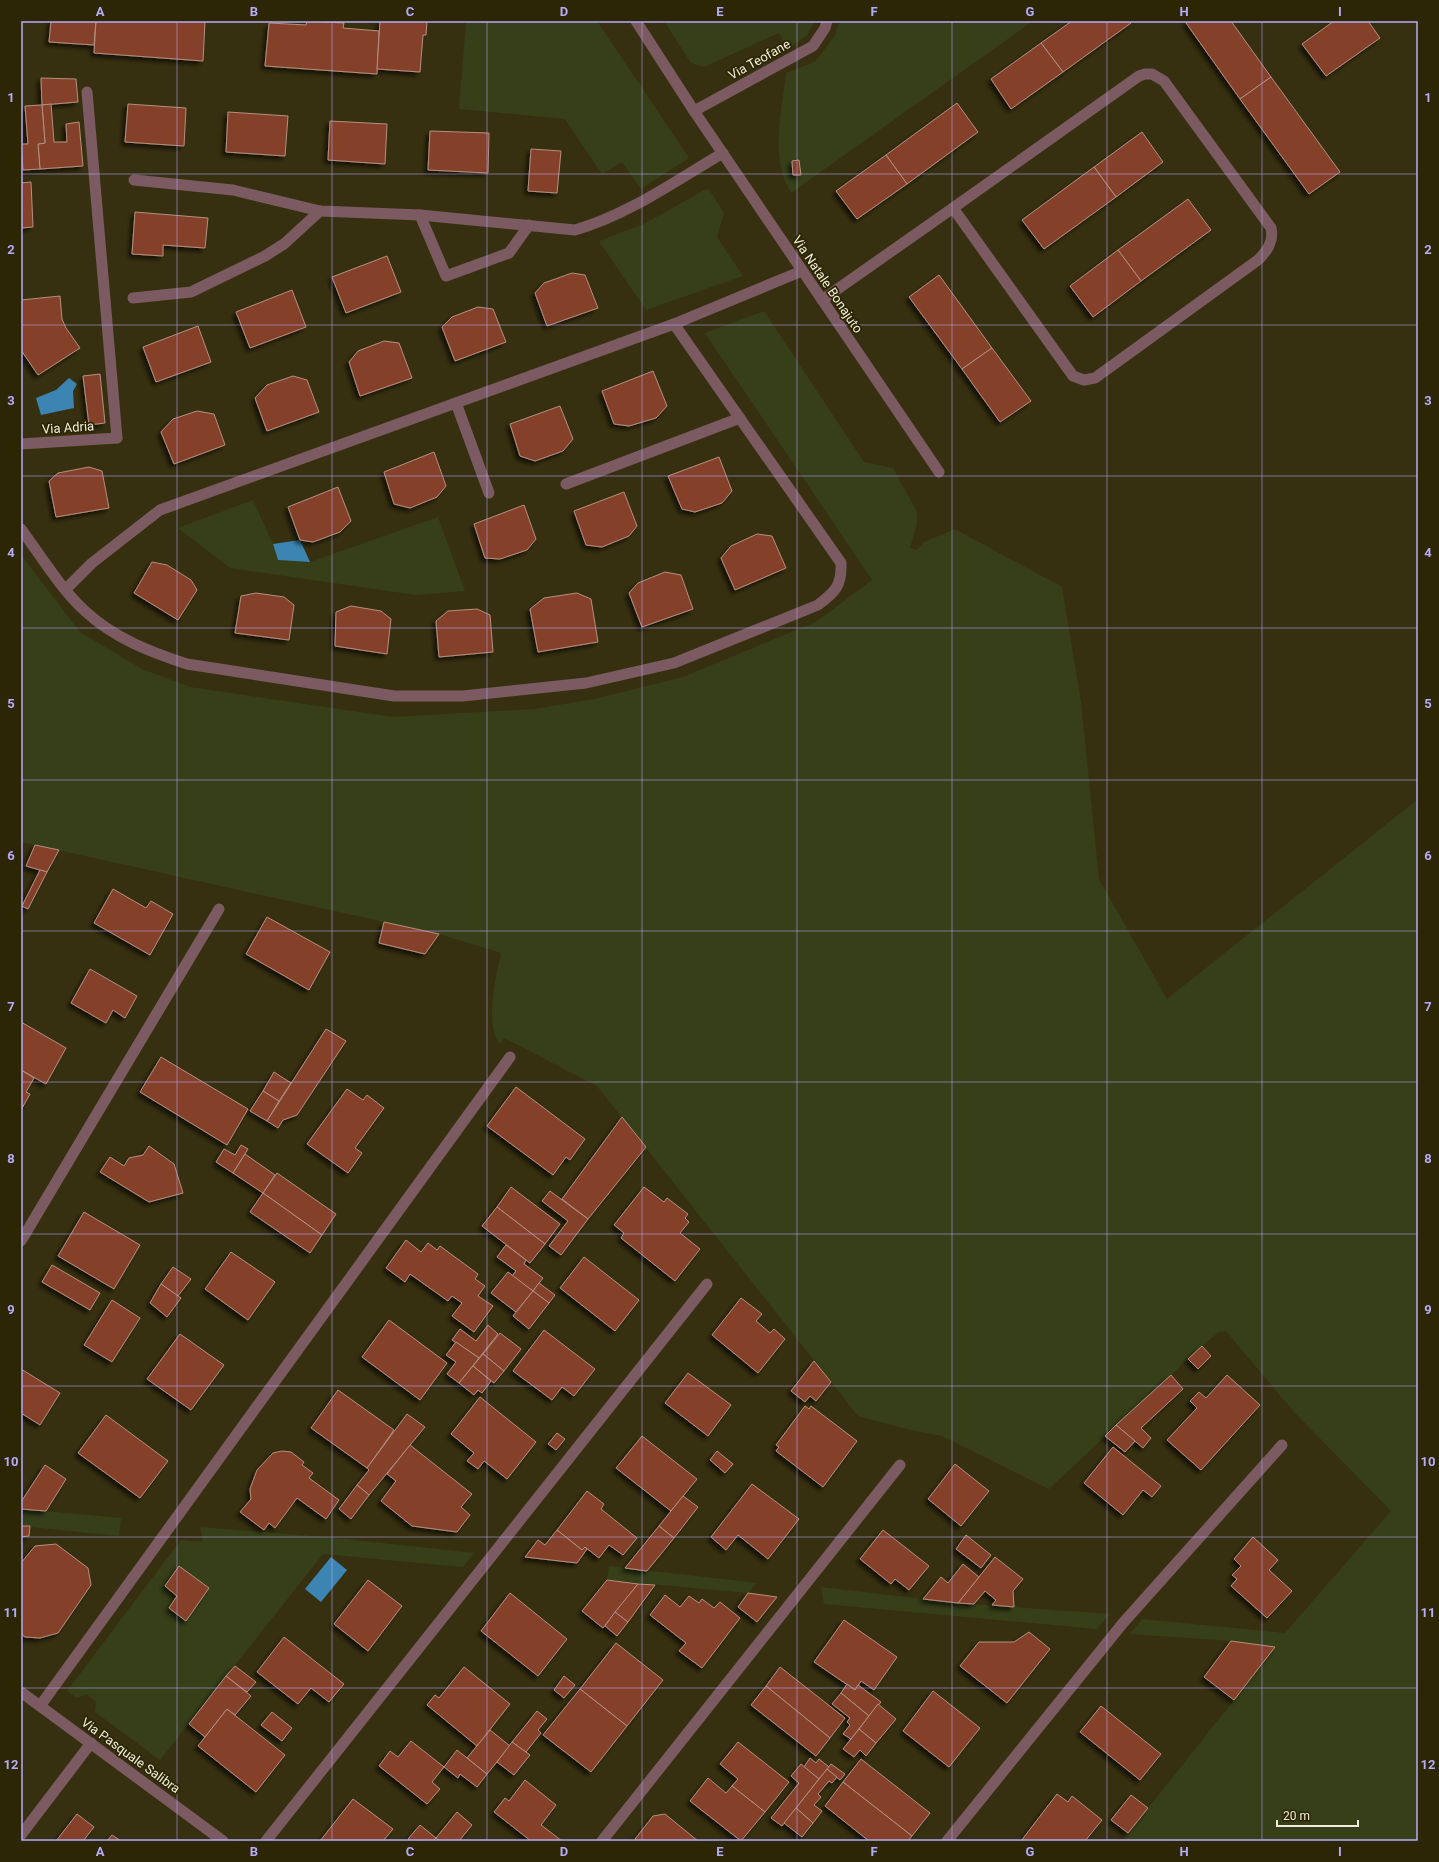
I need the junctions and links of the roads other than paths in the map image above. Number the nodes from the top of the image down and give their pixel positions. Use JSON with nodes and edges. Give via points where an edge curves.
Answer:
{"nodes":[{"id":1,"x":636,"y":21,"type":"edge"},
{"id":2,"x":827,"y":21,"type":"edge"},
{"id":3,"x":87,"y":92,"type":"dead end"},
{"id":4,"x":694,"y":111,"type":"junction"},
{"id":5,"x":723,"y":153,"type":"junction"},
{"id":6,"x":134,"y":180,"type":"dead end"},
{"id":7,"x":953,"y":208,"type":"junction"},
{"id":8,"x":320,"y":211,"type":"junction"},
{"id":9,"x":420,"y":215,"type":"junction"},
{"id":10,"x":529,"y":225,"type":"junction"},
{"id":11,"x":802,"y":271,"type":"junction"},
{"id":12,"x":133,"y":298,"type":"dead end"},
{"id":13,"x":822,"y":300,"type":"junction"},
{"id":14,"x":674,"y":324,"type":"junction"},
{"id":15,"x":456,"y":403,"type":"junction"},
{"id":16,"x":740,"y":418,"type":"junction"},
{"id":17,"x":21,"y":444,"type":"edge"},
{"id":18,"x":939,"y":472,"type":"dead end"},
{"id":19,"x":566,"y":484,"type":"dead end"},
{"id":20,"x":489,"y":493,"type":"dead end"},
{"id":21,"x":21,"y":529,"type":"edge"},
{"id":22,"x":66,"y":589,"type":"junction"},
{"id":23,"x":219,"y":909,"type":"dead end"},
{"id":24,"x":510,"y":1057,"type":"dead end"},
{"id":25,"x":21,"y":1241,"type":"edge"},
{"id":26,"x":707,"y":1284,"type":"dead end"},
{"id":27,"x":1282,"y":1445,"type":"dead end"},
{"id":28,"x":900,"y":1465,"type":"dead end"},
{"id":29,"x":21,"y":1692,"type":"edge"},
{"id":30,"x":40,"y":1706,"type":"junction"},
{"id":31,"x":91,"y":1743,"type":"junction"},
{"id":32,"x":21,"y":1835,"type":"edge"},
{"id":33,"x":224,"y":1841,"type":"edge"},
{"id":34,"x":266,"y":1841,"type":"edge"},
{"id":35,"x":602,"y":1841,"type":"edge"},
{"id":36,"x":947,"y":1841,"type":"edge"}],
"edges":[{"from":1,"to":4,"type":"street","name":"Via Natale Bonajuto"},
{"from":2,"to":4,"type":"street","name":"Via Teofane","via":[[813,46]]},
{"from":3,"to":17,"type":"street","name":"Via Adria","via":[[116,438]]},
{"from":4,"to":5,"type":"street","name":"Via Natale Bonajuto"},
{"from":5,"to":10,"type":"street","via":[[599,224],[575,230]]},
{"from":5,"to":11,"type":"street","name":"Via Natale Bonajuto"},
{"from":6,"to":8,"type":"street","via":[[234,190]]},
{"from":7,"to":7,"type":"street","via":[[1073,376],[1084,380],[1095,378],[1258,260],[1267,251],[1272,239],[1271,228],[1174,94],[1164,81],[1152,74],[1139,76]]},
{"from":7,"to":13,"type":"street"},
{"from":8,"to":9,"type":"street"},
{"from":8,"to":12,"type":"street","via":[[284,244],[265,256],[191,292]]},
{"from":9,"to":10,"type":"street"},
{"from":9,"to":10,"type":"street","via":[[446,276],[509,253]]},
{"from":11,"to":13,"type":"street","name":"Via Natale Bonajuto"},
{"from":11,"to":14,"type":"street"},
{"from":13,"to":18,"type":"street","name":"Via Natale Bonajuto"},
{"from":14,"to":15,"type":"street"},
{"from":14,"to":16,"type":"street"},
{"from":15,"to":20,"type":"street"},
{"from":15,"to":22,"type":"street","via":[[160,510],[92,563]]},
{"from":16,"to":19,"type":"street"},
{"from":16,"to":22,"type":"street","via":[[841,563],[842,578],[833,594],[818,605],[674,664],[586,683],[463,696],[394,696],[187,664],[162,656],[128,641],[106,627],[85,611]]},
{"from":21,"to":22,"type":"street"},
{"from":23,"to":25,"type":"street"},
{"from":24,"to":30,"type":"street"},
{"from":26,"to":34,"type":"street"},
{"from":27,"to":36,"type":"street","via":[[1122,1623]]},
{"from":28,"to":35,"type":"street"},
{"from":29,"to":30,"type":"street","name":"Via Pasquale Salibra"},
{"from":30,"to":31,"type":"street","name":"Via Pasquale Salibra"},
{"from":31,"to":32,"type":"street"},
{"from":31,"to":33,"type":"street","name":"Via Pasquale Salibra"}]}
